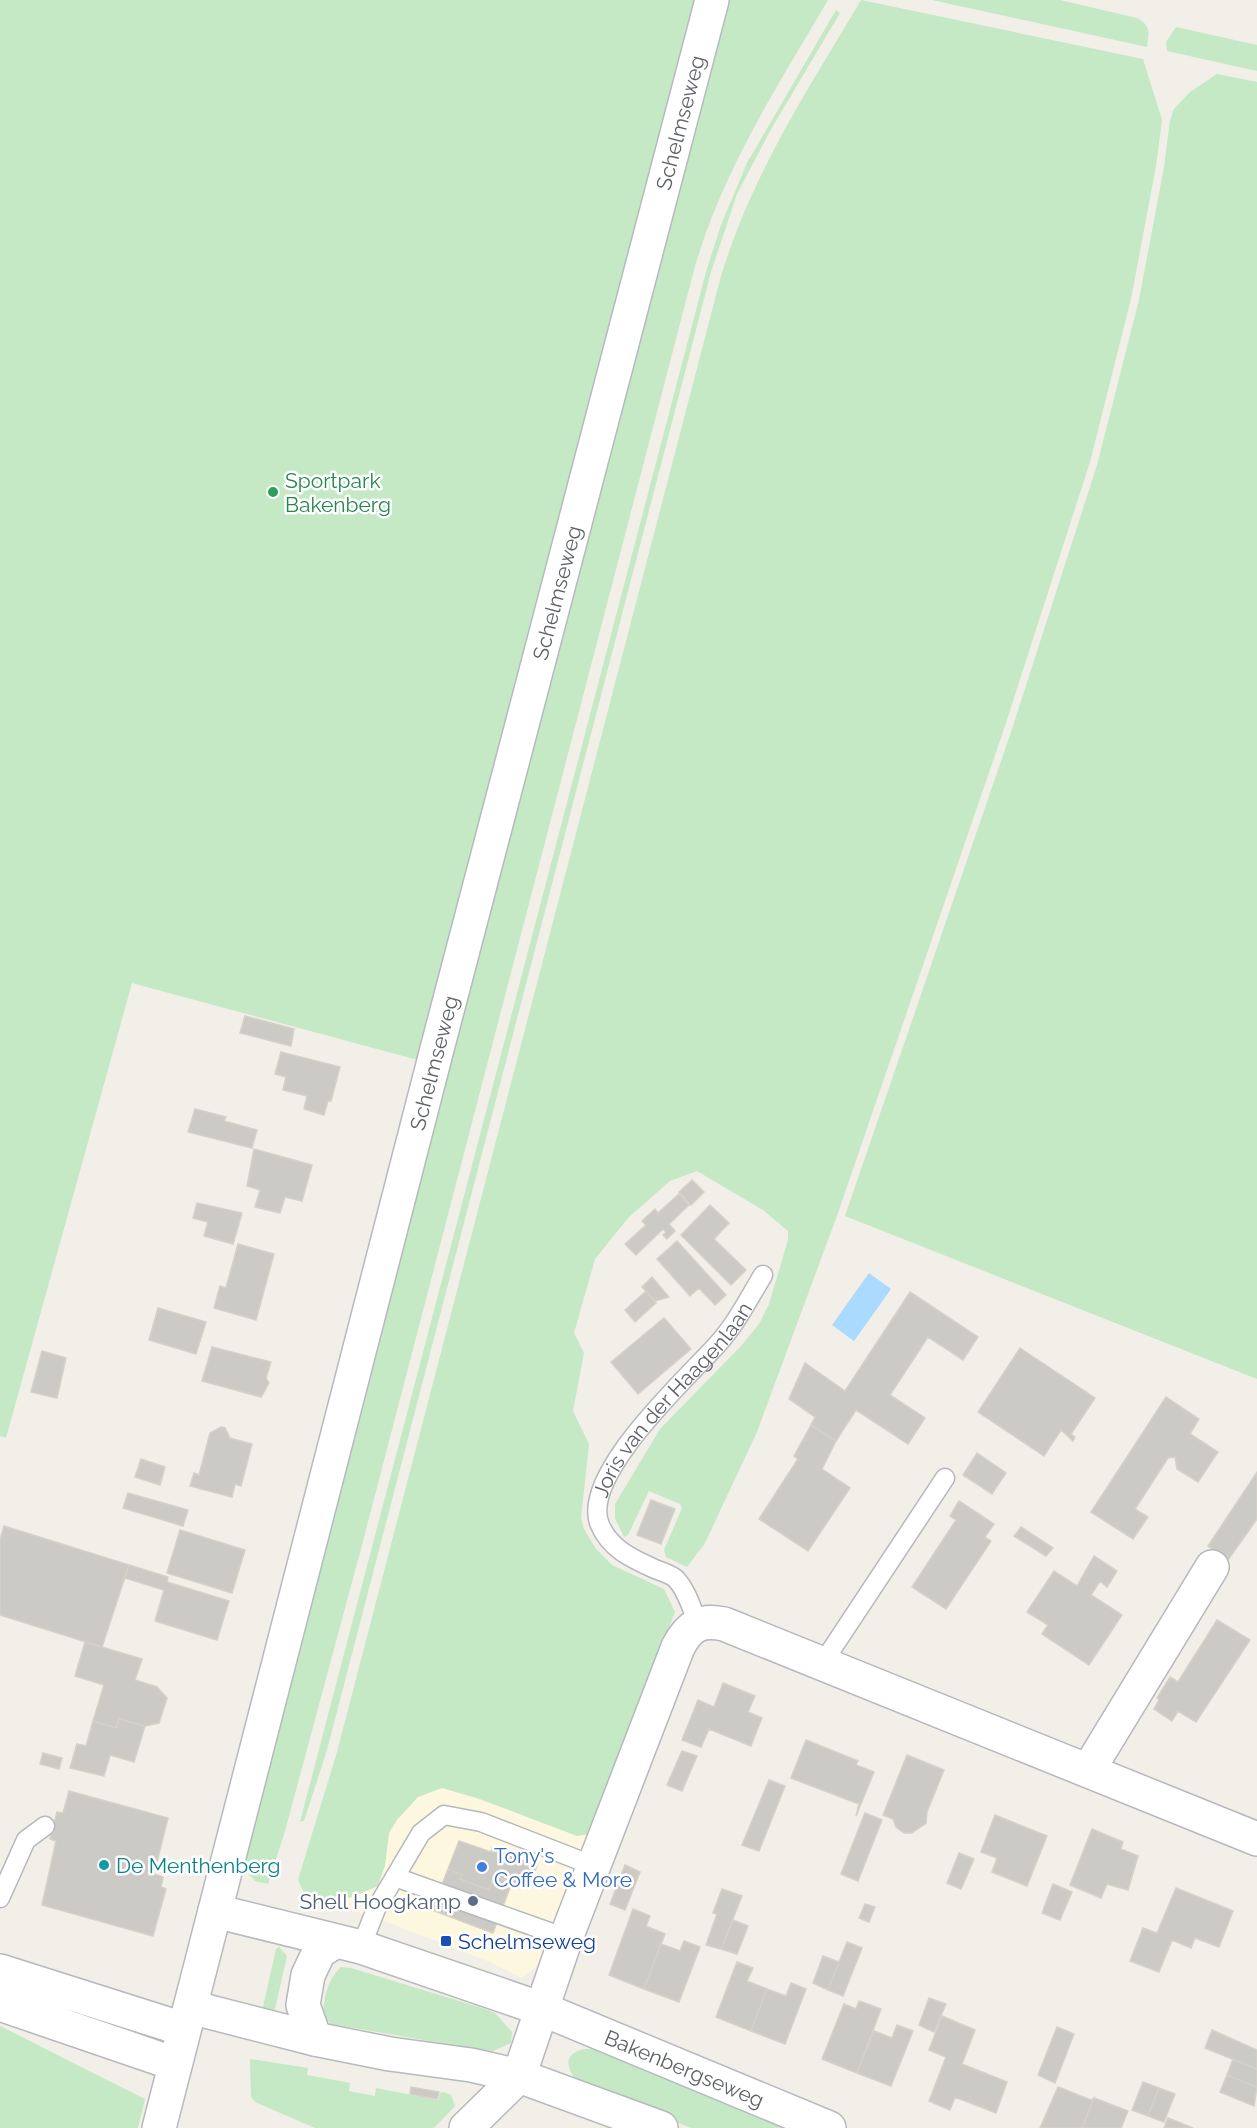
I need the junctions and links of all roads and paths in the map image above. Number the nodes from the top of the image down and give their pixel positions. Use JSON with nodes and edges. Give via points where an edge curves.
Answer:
{"nodes":[{"id":1,"x":712,"y":0,"type":"edge"},
{"id":2,"x":762,"y":1275,"type":"dead end"},
{"id":3,"x":945,"y":1478,"type":"dead end"},
{"id":4,"x":1212,"y":1567,"type":"dead end"},
{"id":5,"x":698,"y":1624,"type":"junction"},
{"id":6,"x":822,"y":1664,"type":"junction"},
{"id":7,"x":1089,"y":1769,"type":"junction"},
{"id":8,"x":45,"y":1826,"type":"dead end"},
{"id":9,"x":1257,"y":1839,"type":"edge"},
{"id":10,"x":594,"y":1866,"type":"junction"},
{"id":11,"x":395,"y":1877,"type":"junction"},
{"id":12,"x":0,"y":1898,"type":"edge"},
{"id":13,"x":215,"y":1911,"type":"junction"},
{"id":14,"x":566,"y":1938,"type":"junction"},
{"id":15,"x":347,"y":1945,"type":"junction"},
{"id":16,"x":0,"y":1971,"type":"edge"},
{"id":17,"x":0,"y":2004,"type":"edge"},
{"id":18,"x":542,"y":2009,"type":"junction"},
{"id":19,"x":187,"y":2018,"type":"junction"},
{"id":20,"x":315,"y":2038,"type":"junction"},
{"id":21,"x":175,"y":2064,"type":"junction"},
{"id":22,"x":519,"y":2076,"type":"junction"},
{"id":23,"x":159,"y":2128,"type":"edge"},
{"id":24,"x":466,"y":2128,"type":"edge"},
{"id":25,"x":660,"y":2128,"type":"edge"},
{"id":26,"x":829,"y":2128,"type":"edge"}],
"edges":[{"from":1,"to":13,"type":"street","name":"Schelmseweg"},
{"from":2,"to":5,"type":"lane","name":"Joris van der Haagenlaan","via":[[733,1326],[645,1421],[613,1467],[598,1503],[598,1523],[607,1539],[623,1553],[675,1577]]},
{"from":3,"to":6,"type":"lane"},
{"from":4,"to":7,"type":"street"},
{"from":5,"to":6,"type":"street","via":[[724,1624]]},
{"from":5,"to":10,"type":"street","via":[[685,1633],[678,1647]]},
{"from":6,"to":7,"type":"street"},
{"from":7,"to":9,"type":"street"},
{"from":8,"to":12,"type":"lane","via":[[26,1840]]},
{"from":10,"to":11,"type":"lane","via":[[481,1822],[444,1815],[421,1833]]},
{"from":10,"to":14,"type":"street"},
{"from":11,"to":14,"type":"lane"},
{"from":11,"to":15,"type":"lane"},
{"from":13,"to":15,"type":"street","name":"Bakenbergseweg"},
{"from":13,"to":19,"type":"street","name":"Schelmseweg"},
{"from":14,"to":18,"type":"street"},
{"from":15,"to":18,"type":"street","name":"Bakenbergseweg"},
{"from":15,"to":20,"type":"street","via":[[319,1952],[308,1975],[303,2005]]},
{"from":16,"to":19,"type":"street"},
{"from":17,"to":21,"type":"street"},
{"from":18,"to":22,"type":"street"},
{"from":18,"to":26,"type":"street","name":"Bakenbergseweg"},
{"from":19,"to":20,"type":"street"},
{"from":19,"to":21,"type":"street","name":"Schelmseweg"},
{"from":20,"to":22,"type":"street"},
{"from":21,"to":23,"type":"street","name":"Schelmseweg"},
{"from":22,"to":24,"type":"street"},
{"from":22,"to":25,"type":"street"}]}
